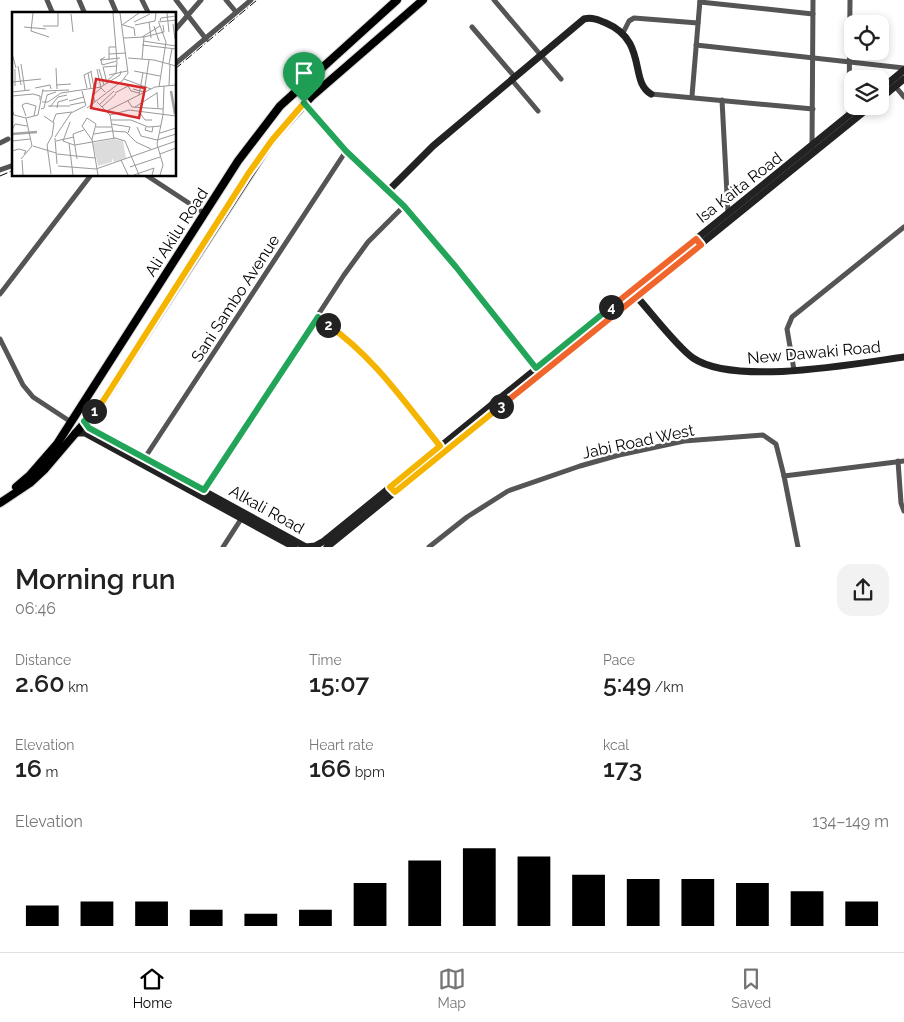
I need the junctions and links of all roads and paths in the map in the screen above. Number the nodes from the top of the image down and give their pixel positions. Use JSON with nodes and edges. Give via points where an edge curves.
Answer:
{"nodes":[{"id":1,"x":47,"y":0,"type":"edge"},
{"id":2,"x":79,"y":0,"type":"edge"},
{"id":3,"x":111,"y":0,"type":"edge"},
{"id":4,"x":142,"y":0,"type":"edge"},
{"id":5,"x":176,"y":0,"type":"edge"},
{"id":6,"x":201,"y":0,"type":"edge"},
{"id":7,"x":226,"y":0,"type":"edge"},
{"id":8,"x":251,"y":0,"type":"edge"},
{"id":9,"x":397,"y":0,"type":"edge"},
{"id":10,"x":422,"y":0,"type":"edge"},
{"id":11,"x":494,"y":0,"type":"edge"},
{"id":12,"x":813,"y":0,"type":"edge"},
{"id":13,"x":850,"y":0,"type":"edge"},
{"id":14,"x":700,"y":1,"type":"edge"},
{"id":15,"x":52,"y":12,"type":"edge"},
{"id":16,"x":84,"y":12,"type":"edge"},
{"id":17,"x":116,"y":12,"type":"edge"},
{"id":18,"x":148,"y":12,"type":"edge"},
{"id":19,"x":236,"y":12,"type":"junction"},
{"id":20,"x":813,"y":14,"type":"junction"},
{"id":21,"x":186,"y":15,"type":"junction"},
{"id":22,"x":698,"y":23,"type":"junction"},
{"id":23,"x":472,"y":27,"type":"dead end"},
{"id":24,"x":176,"y":29,"type":"edge"},
{"id":25,"x":624,"y":33,"type":"junction"},
{"id":26,"x":206,"y":39,"type":"junction"},
{"id":27,"x":696,"y":45,"type":"junction"},
{"id":28,"x":540,"y":55,"type":"junction"},
{"id":29,"x":812,"y":59,"type":"junction"},
{"id":30,"x":176,"y":61,"type":"edge"},
{"id":31,"x":848,"y":62,"type":"junction"},
{"id":32,"x":904,"y":69,"type":"edge"},
{"id":33,"x":848,"y":70,"type":"edge"},
{"id":34,"x":513,"y":77,"type":"junction"},
{"id":35,"x":561,"y":79,"type":"dead end"},
{"id":36,"x":904,"y":79,"type":"edge"},
{"id":37,"x":889,"y":82,"type":"edge"},
{"id":38,"x":895,"y":86,"type":"junction"},
{"id":39,"x":889,"y":91,"type":"edge"},
{"id":40,"x":651,"y":94,"type":"joint"},
{"id":41,"x":692,"y":96,"type":"junction"},
{"id":42,"x":904,"y":97,"type":"edge"},
{"id":43,"x":722,"y":100,"type":"junction"},
{"id":44,"x":304,"y":103,"type":"junction"},
{"id":45,"x":813,"y":109,"type":"junction"},
{"id":46,"x":538,"y":111,"type":"dead end"},
{"id":47,"x":850,"y":115,"type":"edge"},
{"id":48,"x":859,"y":115,"type":"edge"},
{"id":49,"x":831,"y":135,"type":"junction"},
{"id":50,"x":8,"y":139,"type":"dead end"},
{"id":51,"x":0,"y":143,"type":"edge"},
{"id":52,"x":812,"y":147,"type":"junction"},
{"id":53,"x":346,"y":151,"type":"junction"},
{"id":54,"x":12,"y":166,"type":"edge"},
{"id":55,"x":0,"y":170,"type":"edge"},
{"id":56,"x":90,"y":176,"type":"edge"},
{"id":57,"x":147,"y":176,"type":"edge"},
{"id":58,"x":389,"y":190,"type":"junction"},
{"id":59,"x":404,"y":206,"type":"junction"},
{"id":60,"x":728,"y":213,"type":"junction"},
{"id":61,"x":204,"y":214,"type":"junction"},
{"id":62,"x":904,"y":227,"type":"edge"},
{"id":63,"x":698,"y":242,"type":"junction"},
{"id":64,"x":0,"y":294,"type":"edge"},
{"id":65,"x":636,"y":296,"type":"junction"},
{"id":66,"x":318,"y":317,"type":"junction"},
{"id":67,"x":0,"y":339,"type":"edge"},
{"id":68,"x":904,"y":357,"type":"edge"},
{"id":69,"x":536,"y":368,"type":"junction"},
{"id":70,"x":794,"y":370,"type":"junction"},
{"id":71,"x":84,"y":421,"type":"junction"},
{"id":72,"x":71,"y":422,"type":"junction"},
{"id":73,"x":75,"y":433,"type":"junction"},
{"id":74,"x":440,"y":446,"type":"junction"},
{"id":75,"x":144,"y":459,"type":"junction"},
{"id":76,"x":904,"y":461,"type":"edge"},
{"id":77,"x":898,"y":462,"type":"junction"},
{"id":78,"x":784,"y":476,"type":"junction"},
{"id":79,"x":393,"y":489,"type":"junction"},
{"id":80,"x":204,"y":490,"type":"junction"},
{"id":81,"x":0,"y":498,"type":"edge"},
{"id":82,"x":0,"y":503,"type":"edge"},
{"id":83,"x":904,"y":511,"type":"edge"},
{"id":84,"x":244,"y":515,"type":"junction"},
{"id":85,"x":223,"y":547,"type":"edge"},
{"id":86,"x":294,"y":547,"type":"edge"},
{"id":87,"x":306,"y":547,"type":"edge"},
{"id":88,"x":327,"y":547,"type":"edge"},
{"id":89,"x":429,"y":547,"type":"edge"},
{"id":90,"x":798,"y":547,"type":"edge"}],
"edges":[{"from":1,"to":15,"type":"street"},
{"from":2,"to":16,"type":"street"},
{"from":3,"to":17,"type":"street"},
{"from":4,"to":18,"type":"street"},
{"from":5,"to":21,"type":"street"},
{"from":6,"to":21,"type":"street"},
{"from":7,"to":19,"type":"street"},
{"from":8,"to":19,"type":"street"},
{"from":9,"to":61,"type":"main road","name":"Ali Akilu Road","via":[[280,106],[238,161]]},
{"from":10,"to":44,"type":"main road","name":"Ali Akilu Road"},
{"from":11,"to":28,"type":"street"},
{"from":12,"to":20,"type":"street"},
{"from":13,"to":31,"type":"street"},
{"from":14,"to":20,"type":"street"},
{"from":14,"to":22,"type":"street"},
{"from":19,"to":26,"type":"street"},
{"from":20,"to":29,"type":"street"},
{"from":21,"to":24,"type":"street"},
{"from":21,"to":26,"type":"street"},
{"from":22,"to":25,"type":"street","via":[[634,18]]},
{"from":22,"to":27,"type":"street"},
{"from":23,"to":34,"type":"street"},
{"from":25,"to":28,"type":"main road","via":[[603,22],[584,19]]},
{"from":25,"to":40,"type":"main road","via":[[636,57],[642,86]]},
{"from":26,"to":30,"type":"street"},
{"from":27,"to":29,"type":"street"},
{"from":27,"to":41,"type":"street"},
{"from":28,"to":34,"type":"main road"},
{"from":28,"to":35,"type":"street"},
{"from":29,"to":31,"type":"street"},
{"from":29,"to":45,"type":"street"},
{"from":31,"to":32,"type":"street"},
{"from":31,"to":33,"type":"street"},
{"from":32,"to":37,"type":"main road"},
{"from":34,"to":46,"type":"street"},
{"from":34,"to":58,"type":"main road","via":[[414,162]]},
{"from":36,"to":38,"type":"main road"},
{"from":38,"to":39,"type":"main road"},
{"from":38,"to":42,"type":"street"},
{"from":40,"to":41,"type":"street"},
{"from":41,"to":43,"type":"street"},
{"from":43,"to":45,"type":"street"},
{"from":43,"to":60,"type":"street"},
{"from":44,"to":53,"type":"main road"},
{"from":44,"to":71,"type":"main road","name":"Ali Akilu Road","via":[[267,147],[103,401]]},
{"from":45,"to":52,"type":"street"},
{"from":47,"to":49,"type":"main road","name":"Isa Kaita Road"},
{"from":48,"to":49,"type":"main road","name":"Isa Kaita Road"},
{"from":49,"to":52,"type":"main road","name":"Isa Kaita Road"},
{"from":49,"to":63,"type":"main road","name":"Isa Kaita Road"},
{"from":50,"to":51,"type":"street"},
{"from":52,"to":60,"type":"main road","name":"Isa Kaita Road"},
{"from":53,"to":58,"type":"main road"},
{"from":53,"to":75,"type":"street","name":"Sani Sambo Avenue"},
{"from":54,"to":55,"type":"street"},
{"from":56,"to":64,"type":"street"},
{"from":57,"to":61,"type":"street"},
{"from":58,"to":59,"type":"main road"},
{"from":59,"to":66,"type":"street","via":[[368,242]]},
{"from":59,"to":69,"type":"main road"},
{"from":60,"to":63,"type":"main road","name":"Isa Kaita Road"},
{"from":61,"to":72,"type":"main road","name":"Ali Akilu Road"},
{"from":62,"to":70,"type":"street","via":[[792,317],[787,329]]},
{"from":63,"to":65,"type":"main road","name":"Isa Kaita Road"},
{"from":63,"to":69,"type":"main road","name":"Isa Kaita Road"},
{"from":65,"to":70,"type":"main road","name":"New Dawaki Road","via":[[692,358],[704,364],[741,372]]},
{"from":65,"to":79,"type":"main road","name":"Isa Kaita Road"},
{"from":66,"to":74,"type":"street","via":[[369,359]]},
{"from":66,"to":80,"type":"street"},
{"from":67,"to":72,"type":"street","via":[[23,385],[33,397]]},
{"from":68,"to":70,"type":"main road","name":"New Dawaki Road"},
{"from":69,"to":74,"type":"main road","name":"Isa Kaita Road"},
{"from":71,"to":73,"type":"main road","name":"Ali Akilu Road"},
{"from":71,"to":75,"type":"main road","name":"Alkali Road","via":[[89,428]]},
{"from":72,"to":81,"type":"main road","name":"Ali Akilu Road","via":[[30,475]]},
{"from":73,"to":82,"type":"main road","name":"Ali Akilu Road","via":[[45,470]]},
{"from":73,"to":84,"type":"main road","name":"Alkali Road","via":[[85,433]]},
{"from":74,"to":79,"type":"main road","name":"Isa Kaita Road"},
{"from":75,"to":80,"type":"main road","name":"Alkali Road"},
{"from":76,"to":77,"type":"street"},
{"from":77,"to":78,"type":"street"},
{"from":77,"to":83,"type":"street"},
{"from":78,"to":89,"type":"street","name":"Jabi Road West","via":[[776,444],[762,435],[675,443],[580,466],[508,491]]},
{"from":78,"to":90,"type":"street","name":"Jabi Road West"},
{"from":79,"to":87,"type":"main road","name":"Isa Kaita Road","via":[[324,541]]},
{"from":79,"to":88,"type":"main road","name":"Isa Kaita Road"},
{"from":80,"to":84,"type":"main road","name":"Alkali Road"},
{"from":84,"to":85,"type":"street"},
{"from":84,"to":86,"type":"main road","name":"Alkali Road"},
{"from":84,"to":87,"type":"main road","name":"Alkali Road"}]}
